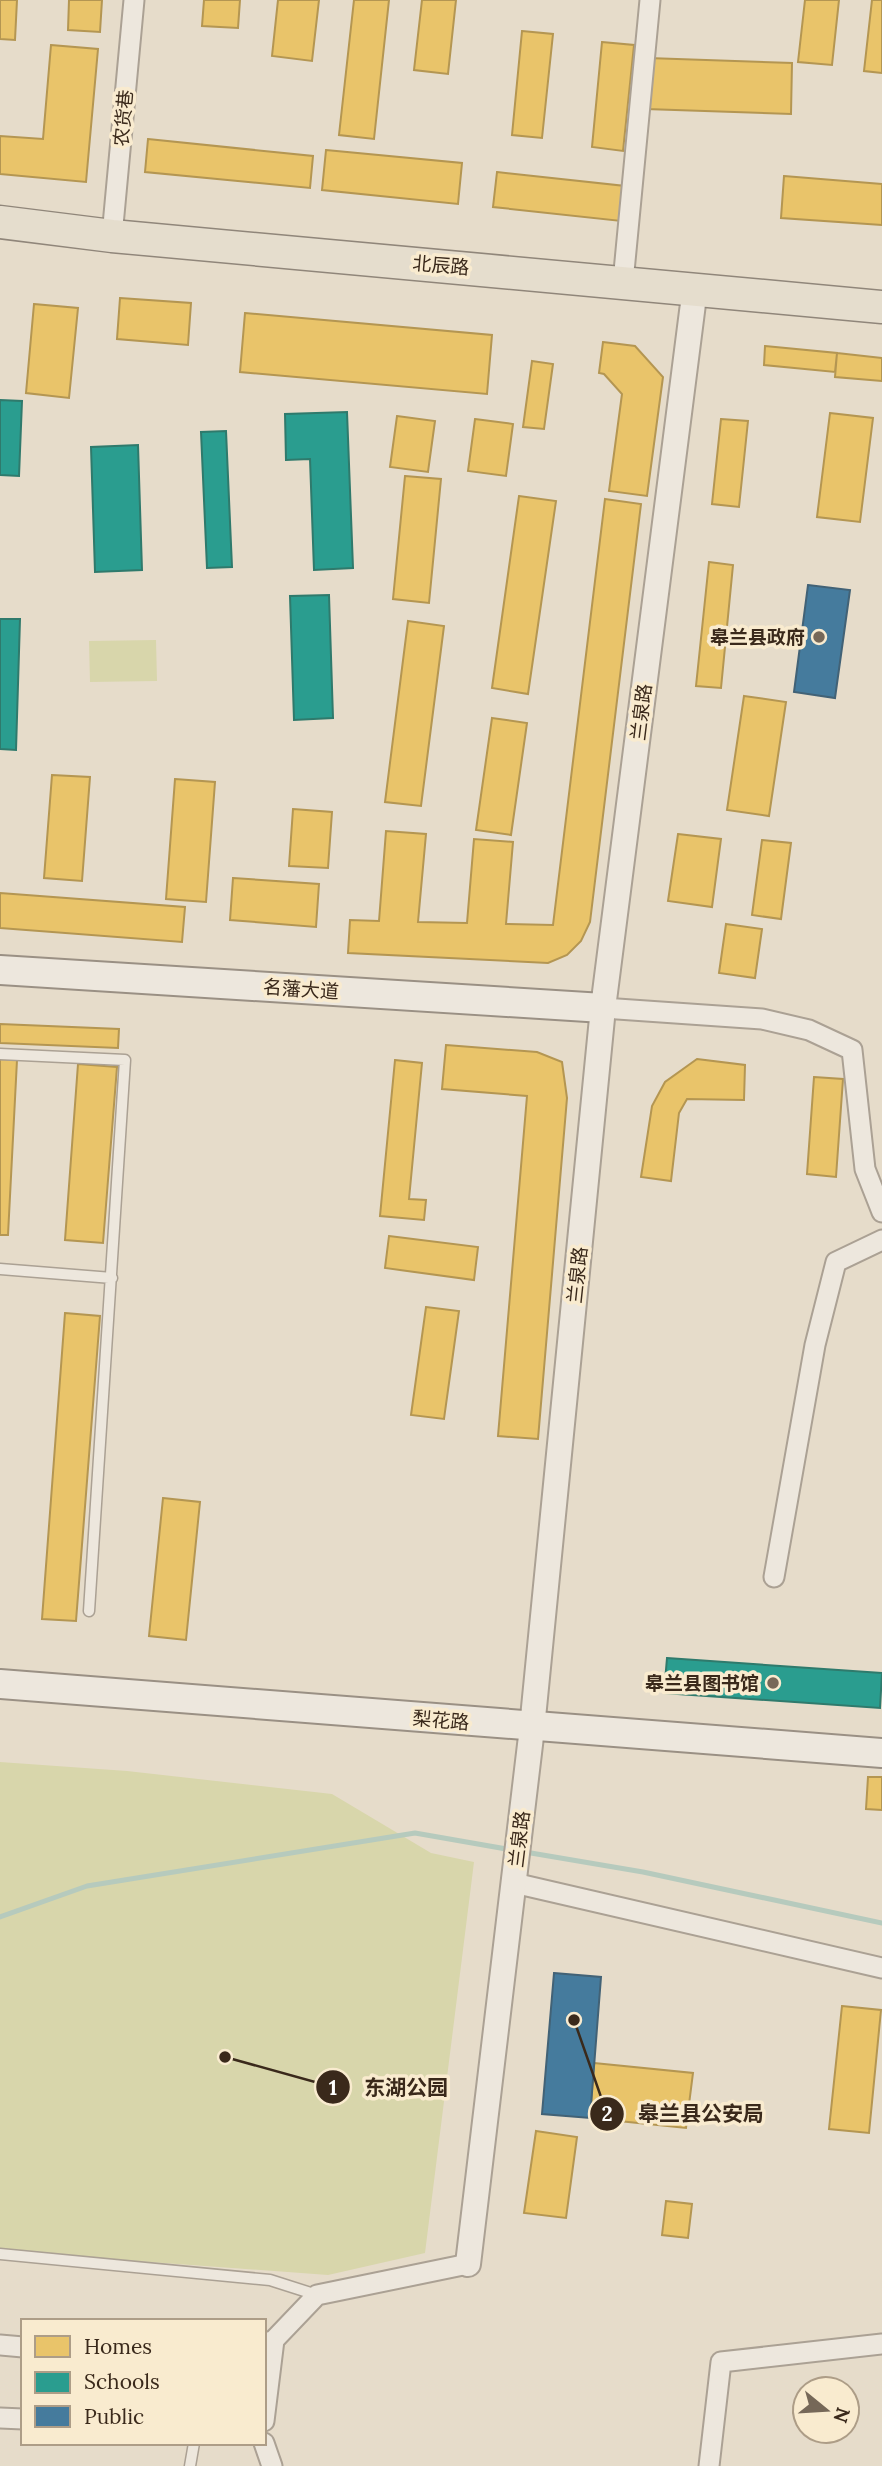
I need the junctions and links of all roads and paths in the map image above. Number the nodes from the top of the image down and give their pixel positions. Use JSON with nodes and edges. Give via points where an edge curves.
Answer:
{"nodes":[{"id":1,"x":134,"y":0,"type":"edge"},
{"id":2,"x":650,"y":0,"type":"edge"},
{"id":3,"x":0,"y":222,"type":"edge"},
{"id":4,"x":112,"y":236,"type":"junction"},
{"id":5,"x":623,"y":282,"type":"junction"},
{"id":6,"x":695,"y":288,"type":"junction"},
{"id":7,"x":882,"y":307,"type":"edge"},
{"id":8,"x":0,"y":970,"type":"edge"},
{"id":9,"x":603,"y":1008,"type":"junction"},
{"id":10,"x":0,"y":1054,"type":"edge"},
{"id":11,"x":882,"y":1212,"type":"edge"},
{"id":12,"x":882,"y":1240,"type":"edge"},
{"id":13,"x":0,"y":1269,"type":"edge"},
{"id":14,"x":112,"y":1278,"type":"junction"},
{"id":15,"x":774,"y":1577,"type":"dead end"},
{"id":16,"x":89,"y":1611,"type":"dead end"},
{"id":17,"x":0,"y":1684,"type":"edge"},
{"id":18,"x":532,"y":1728,"type":"junction"},
{"id":19,"x":882,"y":1753,"type":"edge"},
{"id":20,"x":514,"y":1875,"type":"junction"},
{"id":21,"x":882,"y":1968,"type":"edge"},
{"id":22,"x":0,"y":2254,"type":"edge"},
{"id":23,"x":468,"y":2264,"type":"joint"},
{"id":24,"x":317,"y":2295,"type":"junction"},
{"id":25,"x":269,"y":2342,"type":"edge"},
{"id":26,"x":882,"y":2344,"type":"edge"},
{"id":27,"x":0,"y":2345,"type":"edge"},
{"id":28,"x":21,"y":2347,"type":"edge"},
{"id":29,"x":266,"y":2389,"type":"edge"},
{"id":30,"x":0,"y":2418,"type":"edge"},
{"id":31,"x":21,"y":2419,"type":"edge"},
{"id":32,"x":194,"y":2445,"type":"edge"},
{"id":33,"x":265,"y":2445,"type":"edge"},
{"id":34,"x":190,"y":2466,"type":"edge"},
{"id":35,"x":272,"y":2466,"type":"edge"},
{"id":36,"x":709,"y":2466,"type":"edge"}],
"edges":[{"from":1,"to":4,"type":"street","name":"农货巷"},
{"from":2,"to":5,"type":"street"},
{"from":3,"to":4,"type":"main road","name":"北辰路"},
{"from":4,"to":5,"type":"main road","name":"北辰路"},
{"from":5,"to":6,"type":"main road","name":"北辰路"},
{"from":6,"to":7,"type":"main road","name":"北辰路"},
{"from":6,"to":9,"type":"street","name":"兰泉路"},
{"from":8,"to":9,"type":"main road","name":"名藩大道"},
{"from":9,"to":11,"type":"street","via":[[762,1019],[809,1030],[852,1050],[865,1169]]},
{"from":9,"to":18,"type":"street","name":"兰泉路"},
{"from":10,"to":14,"type":"lane","via":[[125,1060]]},
{"from":12,"to":15,"type":"street","via":[[836,1262],[815,1345]]},
{"from":13,"to":14,"type":"lane"},
{"from":14,"to":16,"type":"lane"},
{"from":17,"to":18,"type":"main road","name":"梨花路"},
{"from":18,"to":19,"type":"main road","name":"梨花路"},
{"from":18,"to":20,"type":"street","name":"兰泉路"},
{"from":20,"to":21,"type":"street"},
{"from":20,"to":23,"type":"street","name":"兰泉路"},
{"from":22,"to":24,"type":"lane","via":[[270,2280]]},
{"from":23,"to":24,"type":"street"},
{"from":24,"to":25,"type":"street"},
{"from":25,"to":29,"type":"street"},
{"from":26,"to":36,"type":"street","via":[[721,2362]]},
{"from":27,"to":28,"type":"street"},
{"from":30,"to":31,"type":"street"},
{"from":32,"to":34,"type":"lane"},
{"from":33,"to":35,"type":"street"}]}
